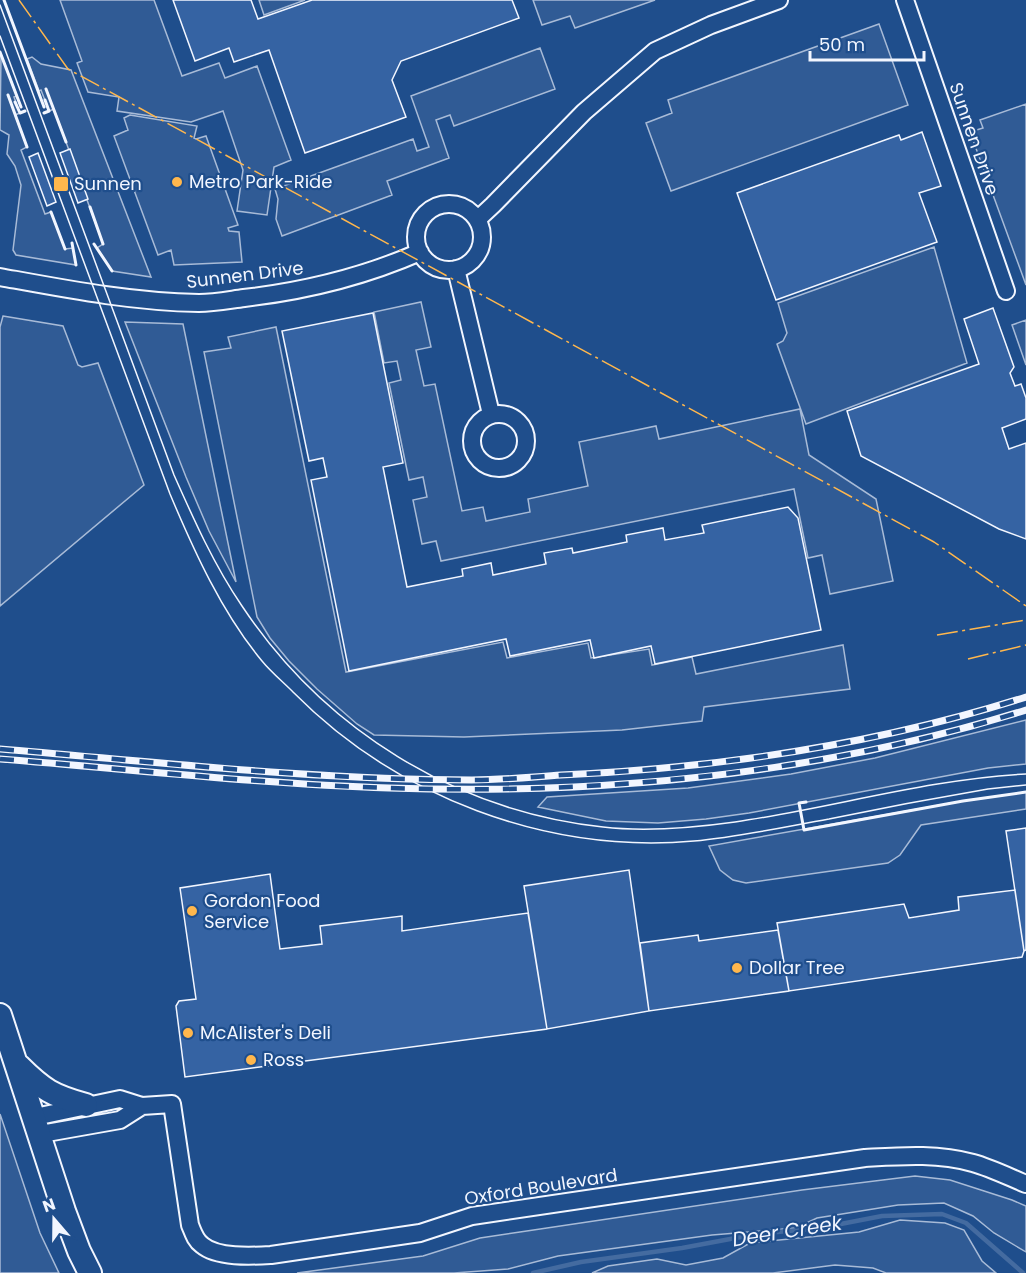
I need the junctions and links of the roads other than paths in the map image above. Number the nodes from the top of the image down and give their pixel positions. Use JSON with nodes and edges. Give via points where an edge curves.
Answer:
{"nodes":[{"id":1,"x":779,"y":0,"type":"edge"},
{"id":2,"x":905,"y":0,"type":"edge"},
{"id":3,"x":478,"y":219,"type":"junction"},
{"id":4,"x":420,"y":252,"type":"junction"},
{"id":5,"x":456,"y":269,"type":"junction"},
{"id":6,"x":0,"y":277,"type":"edge"},
{"id":7,"x":1006,"y":291,"type":"dead end"},
{"id":8,"x":491,"y":414,"type":"dead end"},
{"id":9,"x":0,"y":1015,"type":"edge"},
{"id":10,"x":17,"y":1064,"type":"junction"},
{"id":11,"x":86,"y":1105,"type":"junction"},
{"id":12,"x":142,"y":1106,"type":"junction"},
{"id":13,"x":38,"y":1126,"type":"junction"},
{"id":14,"x":1026,"y":1184,"type":"edge"},
{"id":15,"x":90,"y":1273,"type":"edge"}],
"edges":[{"from":1,"to":3,"type":"street","via":[[656,51],[584,112]]},
{"from":2,"to":7,"type":"street","name":"Sunnen Drive"},
{"from":3,"to":4,"type":"street","via":[[458,204],[435,206],[419,223],[416,237]]},
{"from":3,"to":5,"type":"street","via":[[483,234],[480,249],[471,262]]},
{"from":4,"to":5,"type":"street","via":[[432,266]]},
{"from":4,"to":6,"type":"street","name":"Sunnen Drive","via":[[380,269],[324,285],[202,303],[108,296]]},
{"from":5,"to":8,"type":"street"},
{"from":9,"to":10,"type":"main road"},
{"from":10,"to":11,"type":"main road","via":[[44,1089]]},
{"from":10,"to":13,"type":"main road"},
{"from":11,"to":12,"type":"street","name":"Oxford Boulevard","via":[[120,1099]]},
{"from":11,"to":13,"type":"street","name":"Oxford Boulevard"},
{"from":12,"to":13,"type":"street","name":"Oxford Boulevard","via":[[120,1120]]},
{"from":12,"to":14,"type":"street","name":"Oxford Boulevard","via":[[172,1104],[190,1225],[200,1245],[211,1251],[248,1257],[420,1233],[472,1216],[865,1158],[920,1155],[956,1160]]},
{"from":13,"to":15,"type":"main road","via":[[79,1251]]}]}
